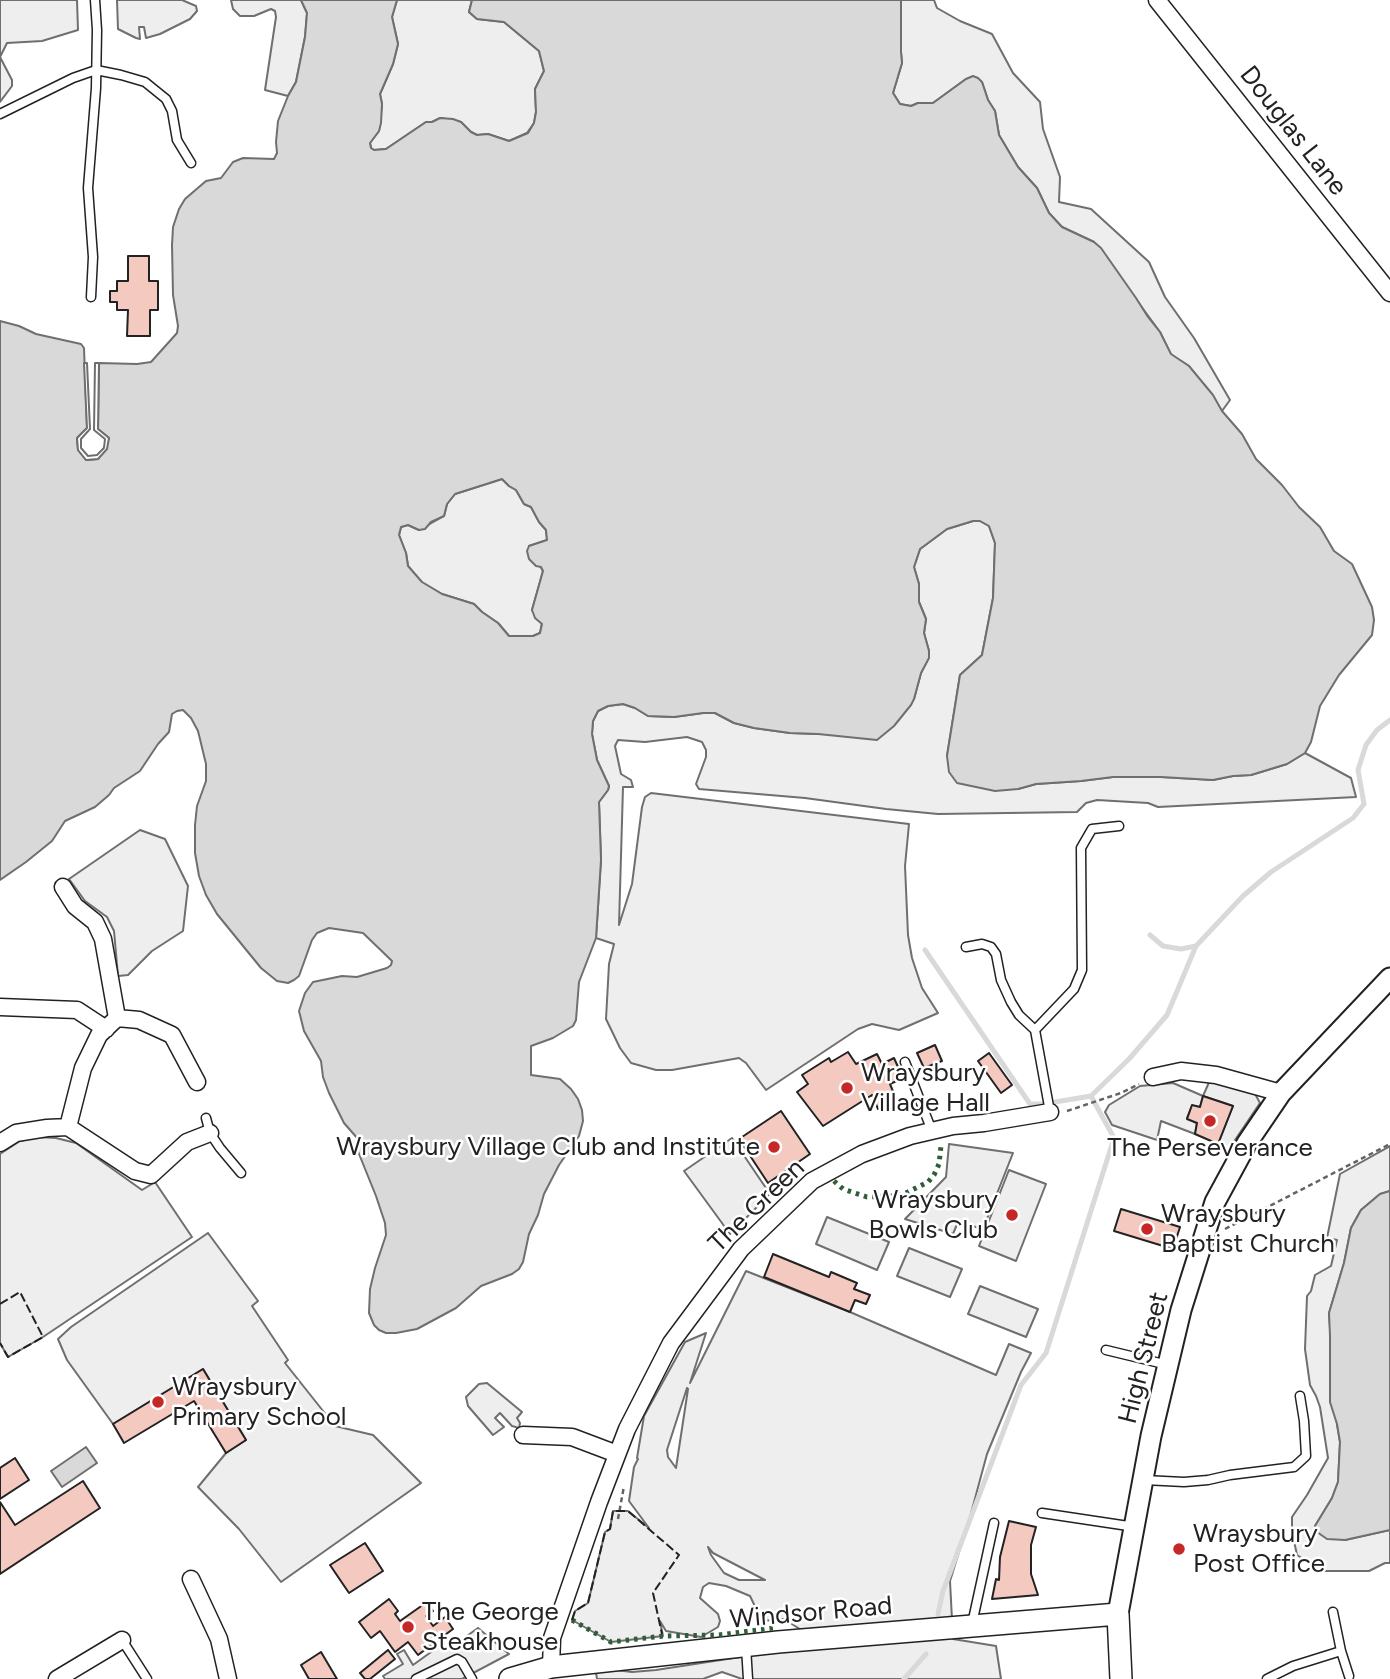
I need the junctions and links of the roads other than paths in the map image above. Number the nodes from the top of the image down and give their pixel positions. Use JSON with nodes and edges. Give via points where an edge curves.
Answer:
{"nodes":[{"id":1,"x":95,"y":0,"type":"edge"},
{"id":2,"x":1157,"y":0,"type":"edge"},
{"id":3,"x":96,"y":70,"type":"junction"},
{"id":4,"x":0,"y":114,"type":"edge"},
{"id":5,"x":191,"y":163,"type":"dead end"},
{"id":6,"x":1390,"y":293,"type":"edge"},
{"id":7,"x":91,"y":297,"type":"dead end"},
{"id":8,"x":1119,"y":826,"type":"dead end"},
{"id":9,"x":63,"y":887,"type":"dead end"},
{"id":10,"x":966,"y":947,"type":"dead end"},
{"id":11,"x":1390,"y":978,"type":"edge"},
{"id":12,"x":0,"y":1007,"type":"edge"},
{"id":13,"x":112,"y":1023,"type":"junction"},
{"id":14,"x":1035,"y":1030,"type":"junction"},
{"id":15,"x":905,"y":1062,"type":"dead end"},
{"id":16,"x":1153,"y":1077,"type":"road end"},
{"id":17,"x":197,"y":1082,"type":"dead end"},
{"id":18,"x":1281,"y":1093,"type":"junction"},
{"id":19,"x":1049,"y":1112,"type":"joint"},
{"id":20,"x":208,"y":1125,"type":"joint"},
{"id":21,"x":68,"y":1127,"type":"junction"},
{"id":22,"x":932,"y":1131,"type":"junction"},
{"id":23,"x":0,"y":1143,"type":"edge"},
{"id":24,"x":241,"y":1173,"type":"dead end"},
{"id":25,"x":1106,"y":1350,"type":"dead end"},
{"id":26,"x":1168,"y":1365,"type":"junction"},
{"id":27,"x":1300,"y":1396,"type":"dead end"},
{"id":28,"x":523,"y":1435,"type":"dead end"},
{"id":29,"x":617,"y":1454,"type":"junction"},
{"id":30,"x":1144,"y":1480,"type":"junction"},
{"id":31,"x":1042,"y":1513,"type":"dead end"},
{"id":32,"x":995,"y":1523,"type":"dead end"},
{"id":33,"x":1135,"y":1527,"type":"junction"},
{"id":34,"x":191,"y":1579,"type":"dead end"},
{"id":35,"x":1333,"y":1612,"type":"dead end"},
{"id":36,"x":1118,"y":1614,"type":"junction"},
{"id":37,"x":972,"y":1627,"type":"junction"},
{"id":38,"x":122,"y":1640,"type":"joint"},
{"id":39,"x":746,"y":1646,"type":"junction"},
{"id":40,"x":1341,"y":1651,"type":"junction"},
{"id":41,"x":551,"y":1667,"type":"junction"},
{"id":42,"x":1349,"y":1676,"type":"dead end"},
{"id":43,"x":57,"y":1679,"type":"edge"},
{"id":44,"x":147,"y":1679,"type":"edge"},
{"id":45,"x":228,"y":1679,"type":"edge"},
{"id":46,"x":416,"y":1679,"type":"edge"},
{"id":47,"x":472,"y":1679,"type":"edge"},
{"id":48,"x":510,"y":1679,"type":"edge"},
{"id":49,"x":748,"y":1679,"type":"edge"},
{"id":50,"x":1121,"y":1679,"type":"edge"},
{"id":51,"x":1267,"y":1679,"type":"edge"}],
"edges":[{"from":1,"to":3,"type":"lane"},
{"from":2,"to":6,"type":"street","name":"Douglas Lane"},
{"from":3,"to":4,"type":"lane"},
{"from":3,"to":5,"type":"lane","via":[[145,82],[166,99],[177,140]]},
{"from":3,"to":7,"type":"lane","via":[[88,188]]},
{"from":8,"to":14,"type":"lane","via":[[1093,829],[1081,848],[1082,970],[1074,989]]},
{"from":9,"to":13,"type":"street","via":[[67,906],[95,922],[103,939]]},
{"from":10,"to":14,"type":"lane","via":[[991,947],[1011,1002]]},
{"from":11,"to":18,"type":"street","name":"High Street"},
{"from":12,"to":13,"type":"street","via":[[77,1010]]},
{"from":13,"to":17,"type":"street","via":[[139,1020],[172,1035]]},
{"from":13,"to":21,"type":"street","via":[[99,1035],[83,1068]]},
{"from":14,"to":19,"type":"lane"},
{"from":15,"to":22,"type":"lane"},
{"from":16,"to":18,"type":"street","via":[[1181,1071],[1216,1075]]},
{"from":18,"to":26,"type":"street","name":"High Street","via":[[1215,1202]]},
{"from":19,"to":22,"type":"street","name":"The Green"},
{"from":20,"to":21,"type":"street","via":[[151,1175],[135,1171]]},
{"from":20,"to":24,"type":"lane"},
{"from":21,"to":23,"type":"street","via":[[16,1133]]},
{"from":22,"to":29,"type":"street","name":"The Green","via":[[862,1154],[812,1181],[741,1249],[671,1343]]},
{"from":25,"to":26,"type":"lane"},
{"from":26,"to":30,"type":"street","name":"High Street"},
{"from":27,"to":30,"type":"lane","via":[[1306,1456],[1294,1467],[1208,1480]]},
{"from":28,"to":29,"type":"street","via":[[572,1437]]},
{"from":29,"to":41,"type":"street","name":"The Green","via":[[552,1639]]},
{"from":30,"to":33,"type":"street","name":"High Street"},
{"from":31,"to":33,"type":"lane"},
{"from":32,"to":37,"type":"lane"},
{"from":33,"to":36,"type":"street","name":"High Street"},
{"from":34,"to":45,"type":"street","via":[[219,1639]]},
{"from":35,"to":40,"type":"lane"},
{"from":36,"to":37,"type":"main road","name":"Windsor Road"},
{"from":36,"to":50,"type":"main road"},
{"from":37,"to":39,"type":"main road","name":"Windsor Road"},
{"from":38,"to":43,"type":"street"},
{"from":38,"to":44,"type":"lane"},
{"from":39,"to":41,"type":"main road","name":"Windsor Road"},
{"from":39,"to":49,"type":"lane"},
{"from":40,"to":42,"type":"lane"},
{"from":40,"to":51,"type":"lane","via":[[1293,1665]]},
{"from":41,"to":48,"type":"main road","name":"Windsor Road"},
{"from":46,"to":47,"type":"lane","via":[[457,1659]]}]}
